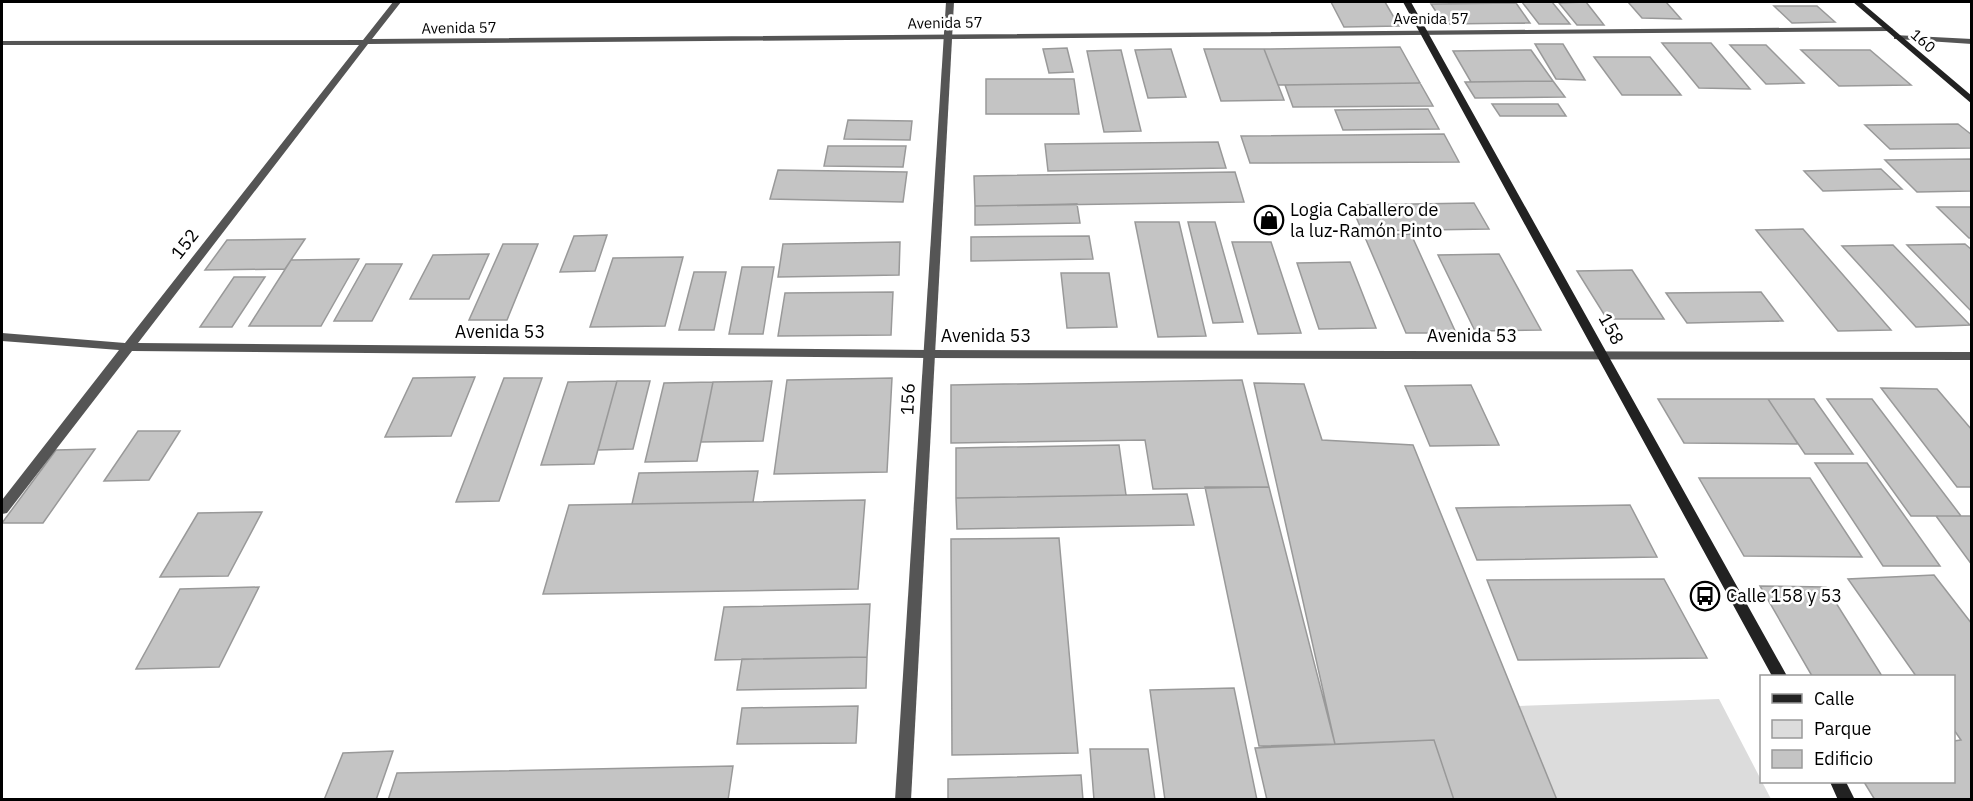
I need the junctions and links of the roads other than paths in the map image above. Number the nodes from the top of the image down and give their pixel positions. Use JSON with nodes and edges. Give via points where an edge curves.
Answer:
{"nodes":[{"id":1,"x":397,"y":2,"type":"edge"},
{"id":2,"x":950,"y":2,"type":"edge"},
{"id":3,"x":1407,"y":2,"type":"edge"},
{"id":4,"x":1857,"y":2,"type":"edge"},
{"id":5,"x":1889,"y":30,"type":"junction"},
{"id":6,"x":1426,"y":33,"type":"junction"},
{"id":7,"x":946,"y":36,"type":"junction"},
{"id":8,"x":1897,"y":37,"type":"junction"},
{"id":9,"x":365,"y":42,"type":"junction"},
{"id":10,"x":1971,"y":42,"type":"edge"},
{"id":11,"x":2,"y":43,"type":"edge"},
{"id":12,"x":1971,"y":101,"type":"edge"},
{"id":13,"x":2,"y":337,"type":"edge"},
{"id":14,"x":126,"y":347,"type":"junction"},
{"id":15,"x":928,"y":354,"type":"junction"},
{"id":16,"x":1603,"y":354,"type":"junction"},
{"id":17,"x":1971,"y":356,"type":"edge"},
{"id":18,"x":2,"y":509,"type":"edge"},
{"id":19,"x":1779,"y":675,"type":"edge"},
{"id":20,"x":1838,"y":783,"type":"edge"},
{"id":21,"x":903,"y":800,"type":"edge"},
{"id":22,"x":1847,"y":800,"type":"edge"}],
"edges":[{"from":1,"to":9,"type":"street","name":"152"},
{"from":2,"to":7,"type":"street","name":"156"},
{"from":3,"to":6,"type":"main road","name":"158"},
{"from":4,"to":5,"type":"main road","name":"160"},
{"from":5,"to":6,"type":"street","name":"Avenida 57"},
{"from":5,"to":8,"type":"main road","name":"160"},
{"from":6,"to":7,"type":"street","name":"Avenida 57"},
{"from":6,"to":16,"type":"main road","name":"158"},
{"from":7,"to":9,"type":"street","name":"Avenida 57"},
{"from":7,"to":15,"type":"street","name":"156"},
{"from":8,"to":10,"type":"street"},
{"from":8,"to":12,"type":"main road","name":"160"},
{"from":9,"to":11,"type":"street","name":"Avenida 57"},
{"from":9,"to":14,"type":"street","name":"152"},
{"from":13,"to":14,"type":"street","name":"Avenida 53"},
{"from":14,"to":15,"type":"street","name":"Avenida 53"},
{"from":14,"to":18,"type":"street","name":"152"},
{"from":15,"to":16,"type":"street","name":"Avenida 53"},
{"from":15,"to":21,"type":"street","name":"156"},
{"from":16,"to":17,"type":"street","name":"Avenida 53"},
{"from":16,"to":19,"type":"main road","name":"158"},
{"from":20,"to":22,"type":"main road"}]}
